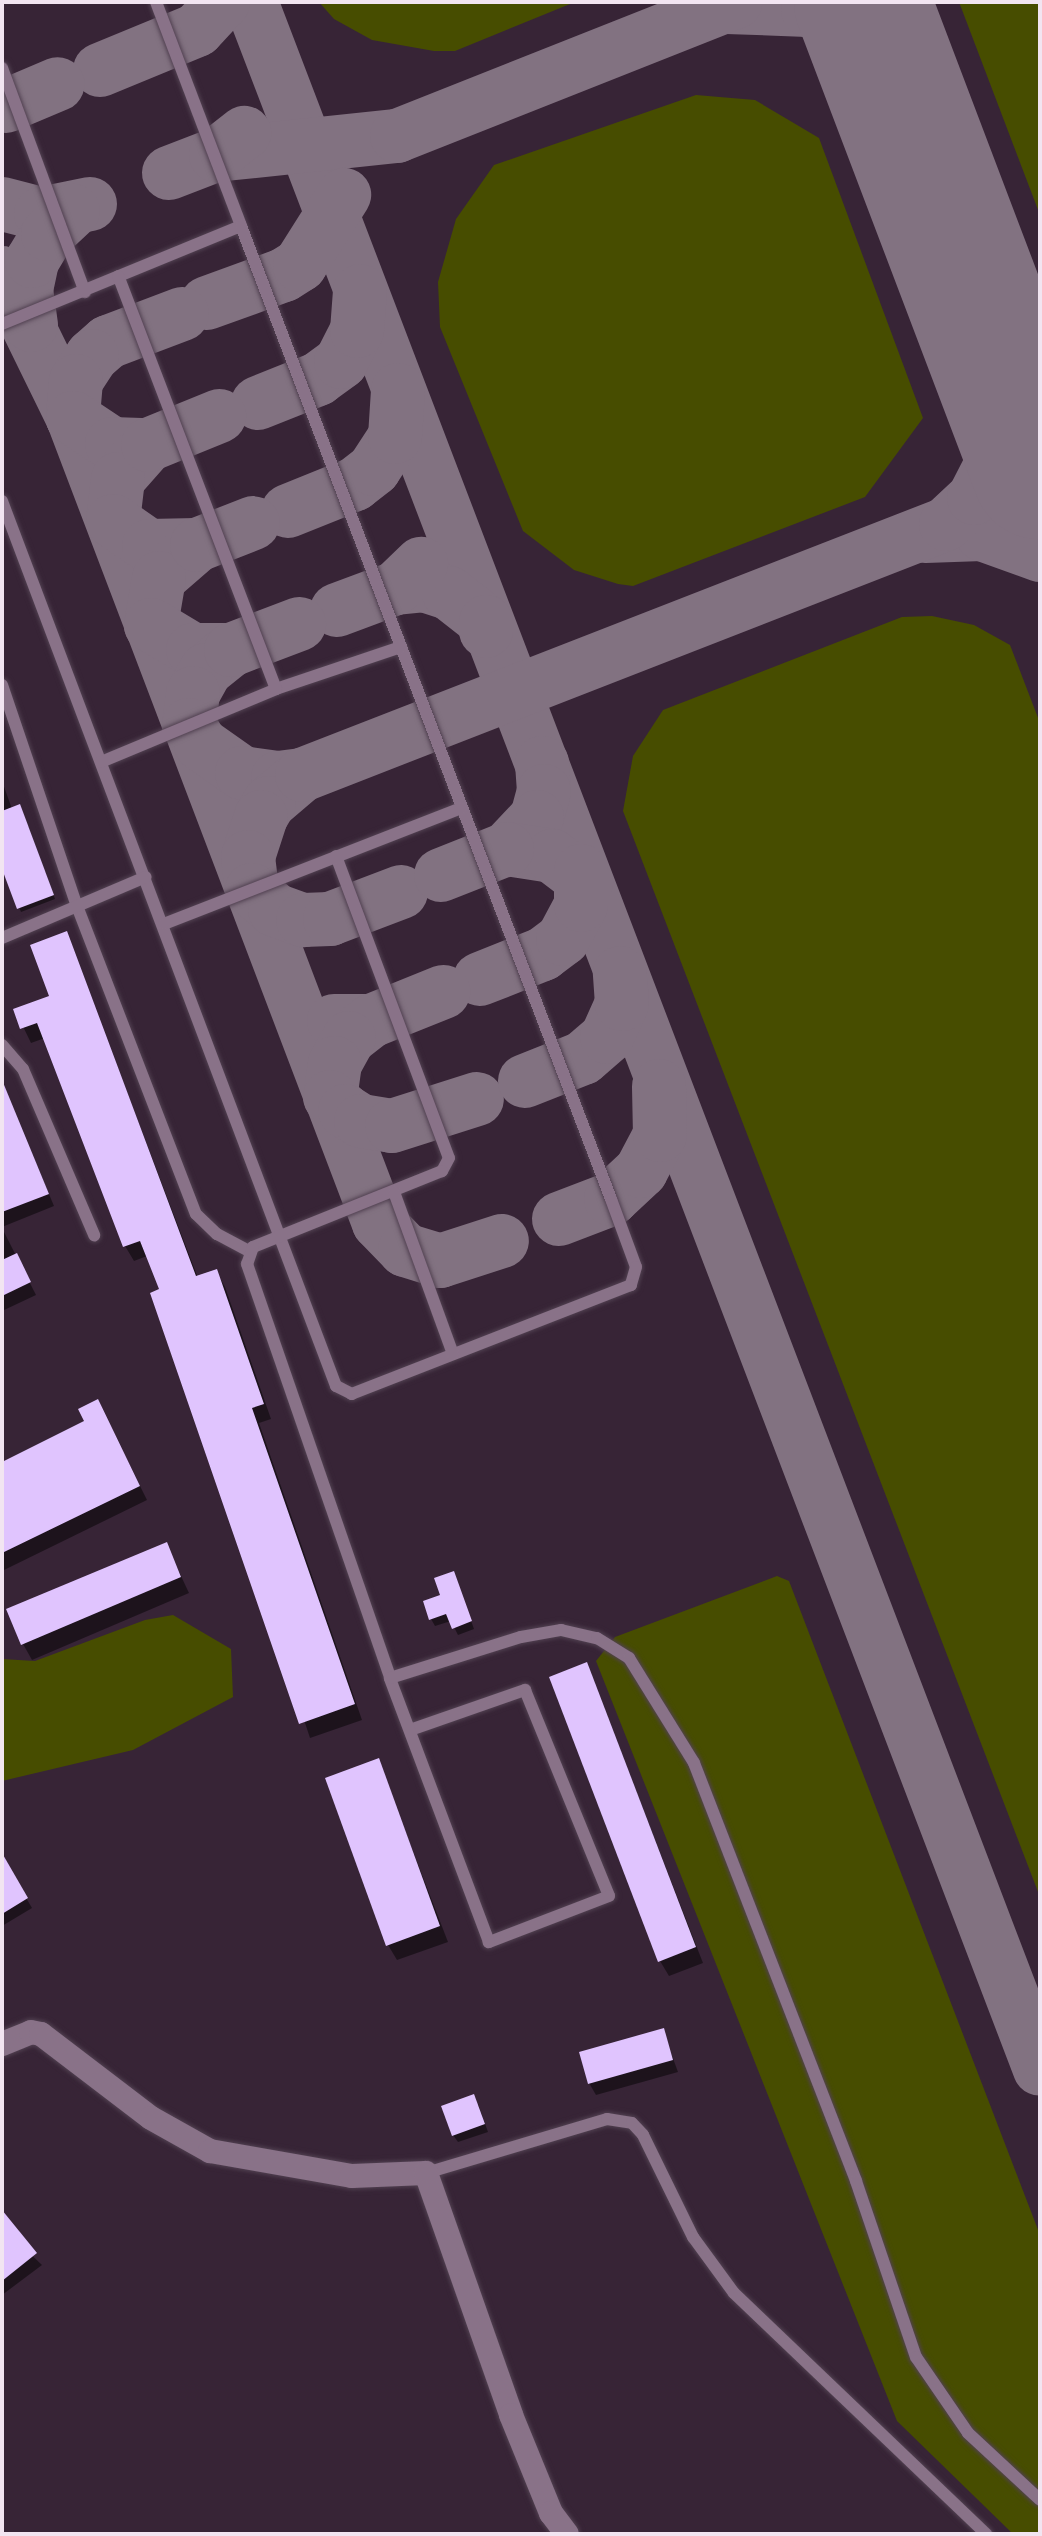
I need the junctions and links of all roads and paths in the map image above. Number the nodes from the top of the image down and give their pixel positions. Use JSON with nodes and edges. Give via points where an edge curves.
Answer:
{"nodes":[{"id":1,"x":156,"y":2,"type":"edge"},
{"id":2,"x":2,"y":68,"type":"edge"},
{"id":3,"x":241,"y":226,"type":"junction"},
{"id":4,"x":118,"y":276,"type":"junction"},
{"id":5,"x":85,"y":292,"type":"junction"},
{"id":6,"x":2,"y":324,"type":"edge"},
{"id":7,"x":2,"y":501,"type":"edge"},
{"id":8,"x":401,"y":647,"type":"junction"},
{"id":9,"x":2,"y":685,"type":"edge"},
{"id":10,"x":276,"y":689,"type":"junction"},
{"id":11,"x":101,"y":762,"type":"junction"},
{"id":12,"x":461,"y":808,"type":"junction"},
{"id":13,"x":336,"y":856,"type":"junction"},
{"id":14,"x":146,"y":877,"type":"junction"},
{"id":15,"x":77,"y":906,"type":"junction"},
{"id":16,"x":164,"y":924,"type":"junction"},
{"id":17,"x":2,"y":938,"type":"edge"},
{"id":18,"x":2,"y":1045,"type":"edge"},
{"id":19,"x":394,"y":1192,"type":"junction"},
{"id":20,"x":94,"y":1235,"type":"dead end"},
{"id":21,"x":278,"y":1235,"type":"junction"},
{"id":22,"x":249,"y":1251,"type":"junction"},
{"id":23,"x":453,"y":1354,"type":"junction"},
{"id":24,"x":390,"y":1678,"type":"junction"},
{"id":25,"x":410,"y":1730,"type":"junction"},
{"id":26,"x":2,"y":2044,"type":"edge"},
{"id":27,"x":426,"y":2173,"type":"junction"},
{"id":28,"x":1040,"y":2500,"type":"edge"},
{"id":29,"x":555,"y":2523,"type":"edge"},
{"id":30,"x":567,"y":2534,"type":"edge"},
{"id":31,"x":986,"y":2534,"type":"edge"}],
"edges":[{"from":1,"to":3,"type":"lane"},
{"from":2,"to":5,"type":"lane"},
{"from":3,"to":4,"type":"lane"},
{"from":3,"to":8,"type":"lane"},
{"from":4,"to":5,"type":"lane"},
{"from":4,"to":10,"type":"lane"},
{"from":5,"to":6,"type":"lane"},
{"from":7,"to":11,"type":"lane"},
{"from":8,"to":10,"type":"lane"},
{"from":8,"to":12,"type":"lane"},
{"from":9,"to":15,"type":"lane"},
{"from":10,"to":11,"type":"lane"},
{"from":11,"to":14,"type":"lane"},
{"from":12,"to":13,"type":"lane"},
{"from":12,"to":23,"type":"lane","via":[[637,1274],[631,1285]]},
{"from":13,"to":16,"type":"lane"},
{"from":13,"to":19,"type":"lane","via":[[448,1152],[442,1171]]},
{"from":14,"to":15,"type":"lane"},
{"from":14,"to":16,"type":"lane"},
{"from":15,"to":17,"type":"lane"},
{"from":15,"to":22,"type":"lane","via":[[196,1214],[217,1234]]},
{"from":16,"to":21,"type":"lane"},
{"from":18,"to":20,"type":"lane","via":[[23,1069]]},
{"from":19,"to":21,"type":"lane"},
{"from":19,"to":23,"type":"lane"},
{"from":21,"to":22,"type":"lane"},
{"from":21,"to":23,"type":"lane","via":[[341,1391],[352,1394]]},
{"from":22,"to":24,"type":"lane","via":[[247,1264]]},
{"from":24,"to":25,"type":"lane"},
{"from":24,"to":28,"type":"lane","via":[[521,1637],[561,1630],[597,1638],[629,1658],[694,1763],[856,2181],[916,2357],[968,2433]]},
{"from":25,"to":25,"type":"lane","via":[[489,1942],[609,1896],[525,1690]]},
{"from":26,"to":27,"type":"street","via":[[31,2032],[41,2034],[151,2118],[210,2151],[352,2176]]},
{"from":27,"to":29,"type":"street","via":[[486,2348]]},
{"from":27,"to":31,"type":"lane","via":[[607,2119],[632,2123],[643,2135],[693,2237],[734,2293]]},
{"from":29,"to":30,"type":"street"}]}
